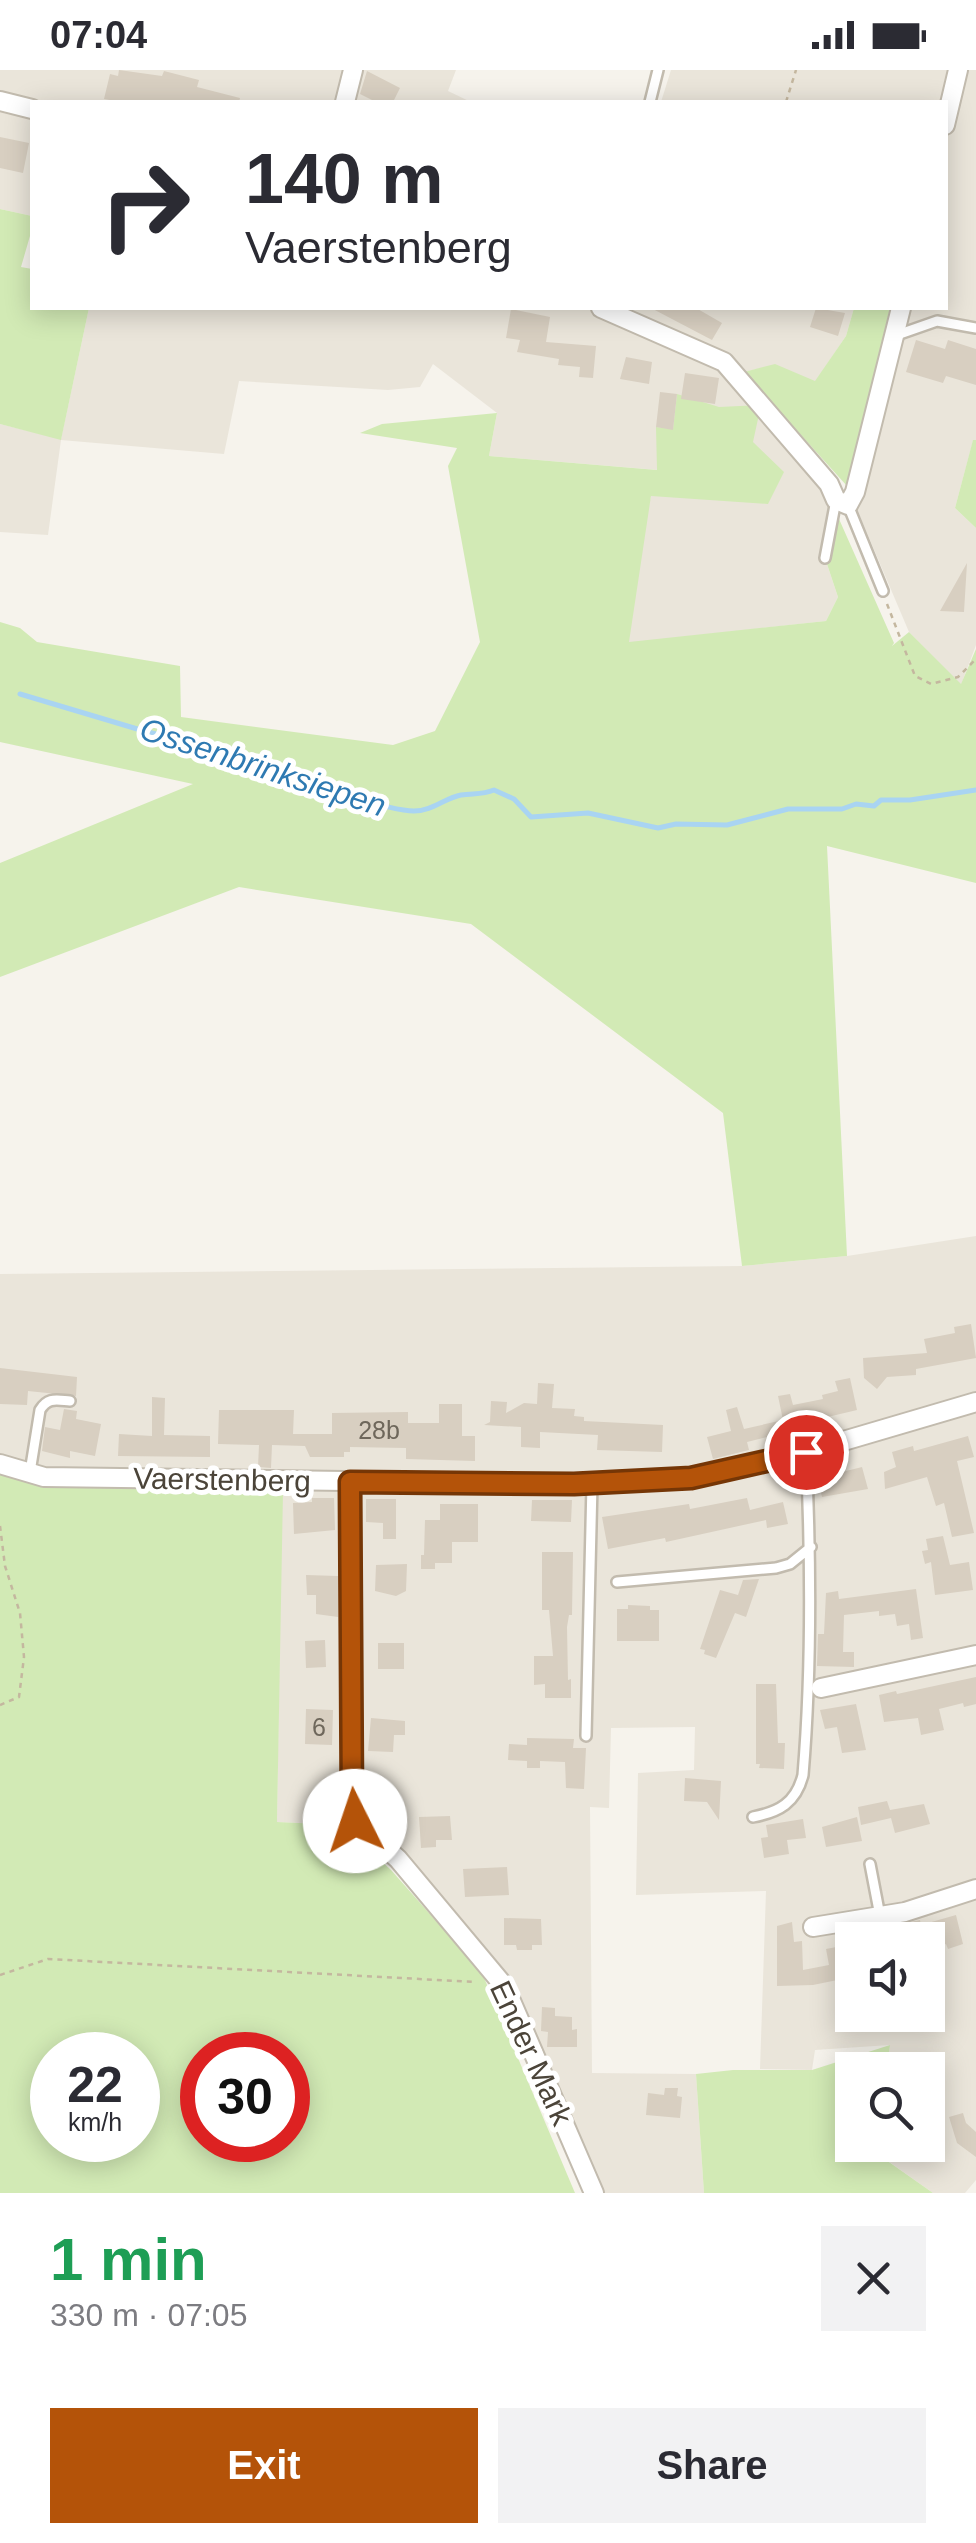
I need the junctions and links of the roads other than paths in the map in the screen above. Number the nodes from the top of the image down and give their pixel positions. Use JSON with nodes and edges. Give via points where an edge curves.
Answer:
{"nodes":[{"id":1,"x":353,"y":70,"type":"edge"},
{"id":2,"x":658,"y":70,"type":"edge"},
{"id":3,"x":958,"y":70,"type":"edge"},
{"id":4,"x":346,"y":100,"type":"edge"},
{"id":5,"x":650,"y":100,"type":"edge"},
{"id":6,"x":0,"y":102,"type":"edge"},
{"id":7,"x":30,"y":108,"type":"edge"},
{"id":8,"x":948,"y":112,"type":"edge"},
{"id":9,"x":605,"y":310,"type":"edge"},
{"id":10,"x":900,"y":310,"type":"edge"},
{"id":11,"x":976,"y":328,"type":"edge"},
{"id":12,"x":894,"y":335,"type":"junction"},
{"id":13,"x":842,"y":502,"type":"junction"},
{"id":14,"x":825,"y":558,"type":"dead end"},
{"id":15,"x":883,"y":591,"type":"road end"},
{"id":16,"x":70,"y":1401,"type":"dead end"},
{"id":17,"x":976,"y":1402,"type":"edge"},
{"id":18,"x":806,"y":1452,"type":"junction"},
{"id":19,"x":0,"y":1464,"type":"edge"},
{"id":20,"x":30,"y":1473,"type":"junction"},
{"id":21,"x":350,"y":1482,"type":"junction"},
{"id":22,"x":592,"y":1484,"type":"junction"},
{"id":23,"x":810,"y":1546,"type":"junction"},
{"id":24,"x":617,"y":1582,"type":"dead end"},
{"id":25,"x":976,"y":1655,"type":"edge"},
{"id":26,"x":821,"y":1688,"type":"dead end"},
{"id":27,"x":586,"y":1736,"type":"dead end"},
{"id":28,"x":752,"y":1817,"type":"dead end"},
{"id":29,"x":870,"y":1864,"type":"dead end"},
{"id":30,"x":976,"y":1890,"type":"edge"},
{"id":31,"x":880,"y":1916,"type":"junction"},
{"id":32,"x":813,"y":1927,"type":"dead end"},
{"id":33,"x":594,"y":2193,"type":"edge"}],
"edges":[{"from":1,"to":4,"type":"street"},
{"from":2,"to":5,"type":"lane"},
{"from":3,"to":8,"type":"street"},
{"from":6,"to":7,"type":"street"},
{"from":9,"to":13,"type":"street","via":[[728,366]]},
{"from":10,"to":12,"type":"street"},
{"from":11,"to":12,"type":"lane","via":[[937,321]]},
{"from":12,"to":13,"type":"street","via":[[856,492]]},
{"from":13,"to":14,"type":"lane"},
{"from":13,"to":15,"type":"lane"},
{"from":16,"to":20,"type":"lane","via":[[45,1402],[40,1410]]},
{"from":17,"to":18,"type":"street","name":"Vaerstenberg"},
{"from":18,"to":22,"type":"street","name":"Vaerstenberg","via":[[691,1478]]},
{"from":18,"to":23,"type":"lane"},
{"from":19,"to":20,"type":"street","name":"Vaerstenberg"},
{"from":20,"to":21,"type":"street","name":"Vaerstenberg"},
{"from":21,"to":22,"type":"street","name":"Vaerstenberg"},
{"from":21,"to":33,"type":"street","name":"Ender Mark","via":[[355,1821],[398,1859],[499,1978]]},
{"from":22,"to":27,"type":"lane"},
{"from":23,"to":24,"type":"lane","via":[[776,1568]]},
{"from":23,"to":28,"type":"lane","via":[[803,1775],[782,1810]]},
{"from":25,"to":26,"type":"street"},
{"from":29,"to":31,"type":"lane"},
{"from":30,"to":31,"type":"street"},
{"from":31,"to":32,"type":"street"}]}
